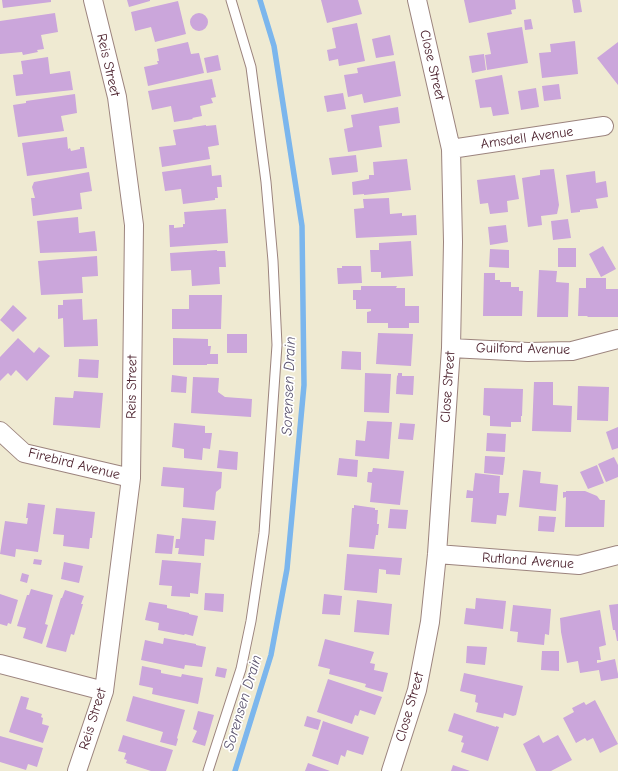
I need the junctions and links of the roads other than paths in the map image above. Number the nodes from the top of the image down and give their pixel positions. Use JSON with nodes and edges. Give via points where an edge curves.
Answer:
{"nodes":[{"id":1,"x":93,"y":0,"type":"edge"},
{"id":2,"x":231,"y":0,"type":"edge"},
{"id":3,"x":417,"y":0,"type":"edge"},
{"id":4,"x":604,"y":126,"type":"dead end"},
{"id":5,"x":451,"y":149,"type":"junction"},
{"id":6,"x":618,"y":339,"type":"edge"},
{"id":7,"x":451,"y":348,"type":"junction"},
{"id":8,"x":0,"y":431,"type":"edge"},
{"id":9,"x":131,"y":478,"type":"junction"},
{"id":10,"x":437,"y":554,"type":"junction"},
{"id":11,"x":618,"y":555,"type":"edge"},
{"id":12,"x":0,"y":664,"type":"edge"},
{"id":13,"x":104,"y":691,"type":"junction"},
{"id":14,"x":77,"y":771,"type":"edge"},
{"id":15,"x":208,"y":771,"type":"edge"},
{"id":16,"x":391,"y":771,"type":"edge"}],
"edges":[{"from":1,"to":9,"type":"street","name":"Reis Street","via":[[117,97],[134,225]]},
{"from":2,"to":15,"type":"lane","via":[[251,67],[266,182],[277,345],[264,533],[251,621],[241,669]]},
{"from":3,"to":5,"type":"street","name":"Close Street"},
{"from":4,"to":5,"type":"street","name":"Amsdell Avenue"},
{"from":5,"to":7,"type":"street","name":"Close Street"},
{"from":6,"to":7,"type":"street","name":"Guilford Avenue","via":[[572,351],[528,352]]},
{"from":7,"to":10,"type":"street","name":"Close Street"},
{"from":8,"to":9,"type":"street","name":"Firebird Avenue","via":[[24,453]]},
{"from":9,"to":13,"type":"street","name":"Reis Street"},
{"from":10,"to":11,"type":"street","name":"Rutland Avenue","via":[[579,566]]},
{"from":10,"to":16,"type":"street","name":"Close Street","via":[[430,622],[417,690]]},
{"from":12,"to":13,"type":"street"},
{"from":13,"to":14,"type":"street","name":"Reis Street"}]}
